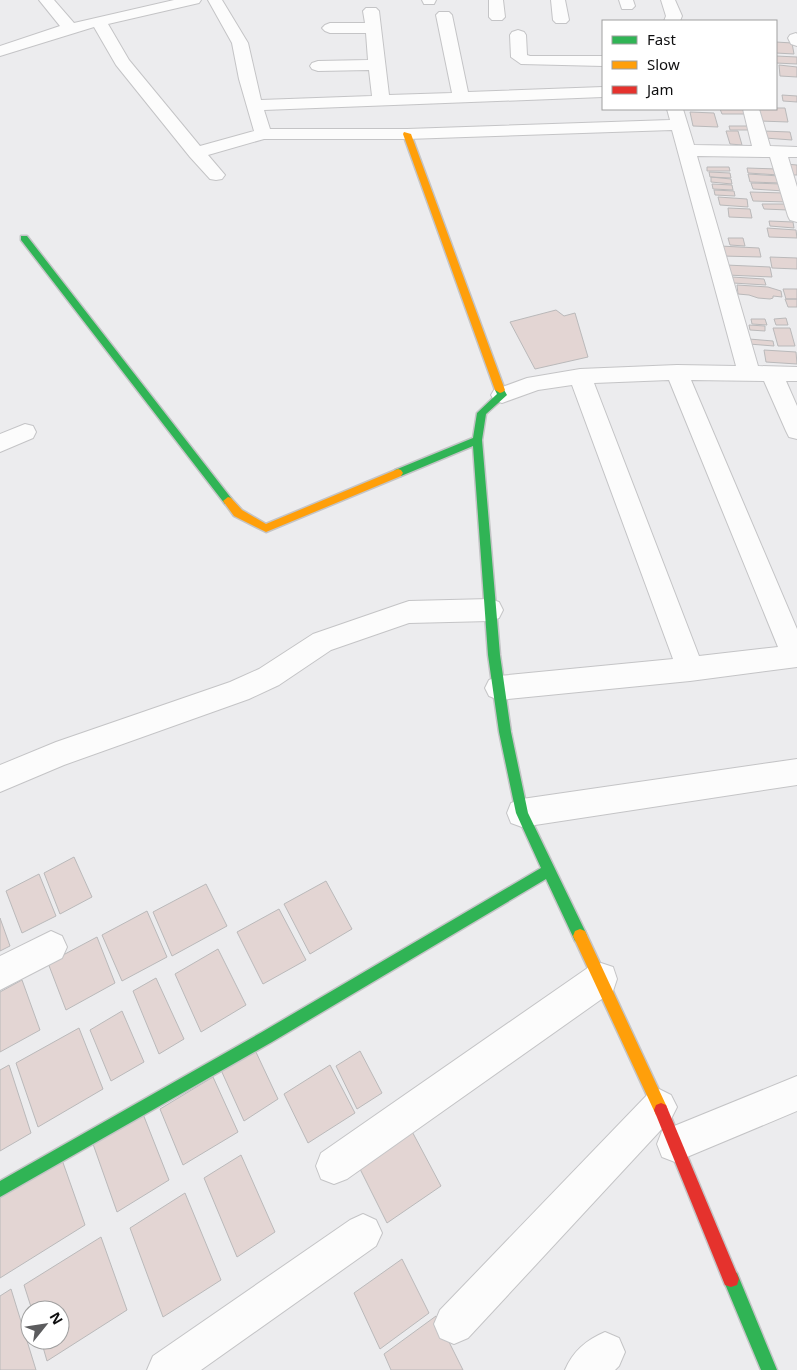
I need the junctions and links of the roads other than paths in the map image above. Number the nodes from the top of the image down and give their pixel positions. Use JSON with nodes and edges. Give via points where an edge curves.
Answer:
{"nodes":[{"id":1,"x":46,"y":0,"type":"edge"},
{"id":2,"x":194,"y":0,"type":"edge"},
{"id":3,"x":215,"y":0,"type":"edge"},
{"id":4,"x":496,"y":0,"type":"edge"},
{"id":5,"x":558,"y":0,"type":"edge"},
{"id":6,"x":668,"y":0,"type":"edge"},
{"id":7,"x":366,"y":5,"type":"edge"},
{"id":8,"x":444,"y":15,"type":"dead end"},
{"id":9,"x":497,"y":17,"type":"dead end"},
{"id":10,"x":561,"y":20,"type":"dead end"},
{"id":11,"x":672,"y":20,"type":"edge"},
{"id":12,"x":99,"y":22,"type":"junction"},
{"id":13,"x":70,"y":28,"type":"junction"},
{"id":14,"x":330,"y":28,"type":"dead end"},
{"id":15,"x":372,"y":28,"type":"junction"},
{"id":16,"x":518,"y":35,"type":"dead end"},
{"id":17,"x":0,"y":51,"type":"edge"},
{"id":18,"x":602,"y":61,"type":"edge"},
{"id":19,"x":376,"y":65,"type":"junction"},
{"id":20,"x":318,"y":66,"type":"dead end"},
{"id":21,"x":602,"y":92,"type":"edge"},
{"id":22,"x":461,"y":97,"type":"junction"},
{"id":23,"x":381,"y":100,"type":"junction"},
{"id":24,"x":254,"y":105,"type":"junction"},
{"id":25,"x":751,"y":110,"type":"edge"},
{"id":26,"x":676,"y":117,"type":"edge"},
{"id":27,"x":263,"y":134,"type":"junction"},
{"id":28,"x":407,"y":134,"type":"junction"},
{"id":29,"x":685,"y":150,"type":"junction"},
{"id":30,"x":770,"y":152,"type":"junction"},
{"id":31,"x":797,"y":152,"type":"edge"},
{"id":32,"x":196,"y":153,"type":"junction"},
{"id":33,"x":216,"y":175,"type":"dead end"},
{"id":34,"x":797,"y":216,"type":"edge"},
{"id":35,"x":24,"y":238,"type":"dead end"},
{"id":36,"x":676,"y":372,"type":"junction"},
{"id":37,"x":760,"y":373,"type":"junction"},
{"id":38,"x":797,"y":374,"type":"edge"},
{"id":39,"x":580,"y":376,"type":"junction"},
{"id":40,"x":502,"y":395,"type":"junction"},
{"id":41,"x":797,"y":431,"type":"edge"},
{"id":42,"x":25,"y":432,"type":"dead end"},
{"id":43,"x":477,"y":440,"type":"junction"},
{"id":44,"x":0,"y":444,"type":"edge"},
{"id":45,"x":490,"y":610,"type":"junction"},
{"id":46,"x":796,"y":656,"type":"edge"},
{"id":47,"x":690,"y":669,"type":"junction"},
{"id":48,"x":499,"y":688,"type":"junction"},
{"id":49,"x":797,"y":772,"type":"edge"},
{"id":50,"x":0,"y":779,"type":"edge"},
{"id":51,"x":522,"y":813,"type":"junction"},
{"id":52,"x":549,"y":870,"type":"junction"},
{"id":53,"x":51,"y":947,"type":"dead end"},
{"id":54,"x":0,"y":974,"type":"edge"},
{"id":55,"x":601,"y":980,"type":"junction"},
{"id":56,"x":797,"y":1093,"type":"edge"},
{"id":57,"x":659,"y":1107,"type":"junction"},
{"id":58,"x":674,"y":1144,"type":"junction"},
{"id":59,"x":334,"y":1166,"type":"dead end"},
{"id":60,"x":0,"y":1189,"type":"edge"},
{"id":61,"x":363,"y":1233,"type":"dead end"},
{"id":62,"x":454,"y":1324,"type":"dead end"},
{"id":63,"x":167,"y":1370,"type":"edge"},
{"id":64,"x":769,"y":1370,"type":"edge"}],
"edges":[{"from":1,"to":13,"type":"street"},
{"from":2,"to":12,"type":"street"},
{"from":3,"to":24,"type":"street","via":[[240,43]]},
{"from":4,"to":9,"type":"street"},
{"from":5,"to":10,"type":"street"},
{"from":6,"to":11,"type":"street"},
{"from":7,"to":15,"type":"street"},
{"from":8,"to":22,"type":"street"},
{"from":12,"to":13,"type":"street"},
{"from":12,"to":32,"type":"street","via":[[122,62]]},
{"from":13,"to":17,"type":"street"},
{"from":14,"to":15,"type":"street"},
{"from":15,"to":19,"type":"street"},
{"from":16,"to":18,"type":"street","via":[[519,57],[527,61]]},
{"from":19,"to":20,"type":"street"},
{"from":19,"to":23,"type":"street"},
{"from":21,"to":22,"type":"street"},
{"from":22,"to":23,"type":"street"},
{"from":23,"to":24,"type":"street"},
{"from":24,"to":27,"type":"street"},
{"from":25,"to":30,"type":"street"},
{"from":26,"to":28,"type":"street"},
{"from":26,"to":29,"type":"street"},
{"from":27,"to":28,"type":"street"},
{"from":27,"to":32,"type":"street"},
{"from":28,"to":40,"type":"street"},
{"from":29,"to":30,"type":"street"},
{"from":29,"to":37,"type":"street"},
{"from":30,"to":31,"type":"street"},
{"from":30,"to":34,"type":"street"},
{"from":32,"to":33,"type":"street"},
{"from":35,"to":43,"type":"street","via":[[238,514],[266,528]]},
{"from":36,"to":37,"type":"street"},
{"from":36,"to":39,"type":"street"},
{"from":36,"to":46,"type":"street"},
{"from":37,"to":38,"type":"street"},
{"from":37,"to":41,"type":"street"},
{"from":39,"to":40,"type":"street","via":[[535,383]]},
{"from":39,"to":47,"type":"street"},
{"from":40,"to":43,"type":"street","via":[[482,413]]},
{"from":42,"to":44,"type":"street"},
{"from":43,"to":45,"type":"street"},
{"from":45,"to":48,"type":"street"},
{"from":45,"to":50,"type":"street","via":[[409,612],[322,642],[269,677],[239,691],[56,755]]},
{"from":46,"to":47,"type":"street"},
{"from":47,"to":48,"type":"street"},
{"from":48,"to":51,"type":"street"},
{"from":49,"to":51,"type":"street"},
{"from":51,"to":52,"type":"street"},
{"from":52,"to":55,"type":"street"},
{"from":52,"to":60,"type":"street","via":[[267,1037]]},
{"from":53,"to":54,"type":"street"},
{"from":55,"to":57,"type":"street"},
{"from":55,"to":59,"type":"street"},
{"from":56,"to":58,"type":"street"},
{"from":57,"to":58,"type":"street"},
{"from":57,"to":62,"type":"street"},
{"from":58,"to":64,"type":"street"},
{"from":61,"to":63,"type":"street"}]}
